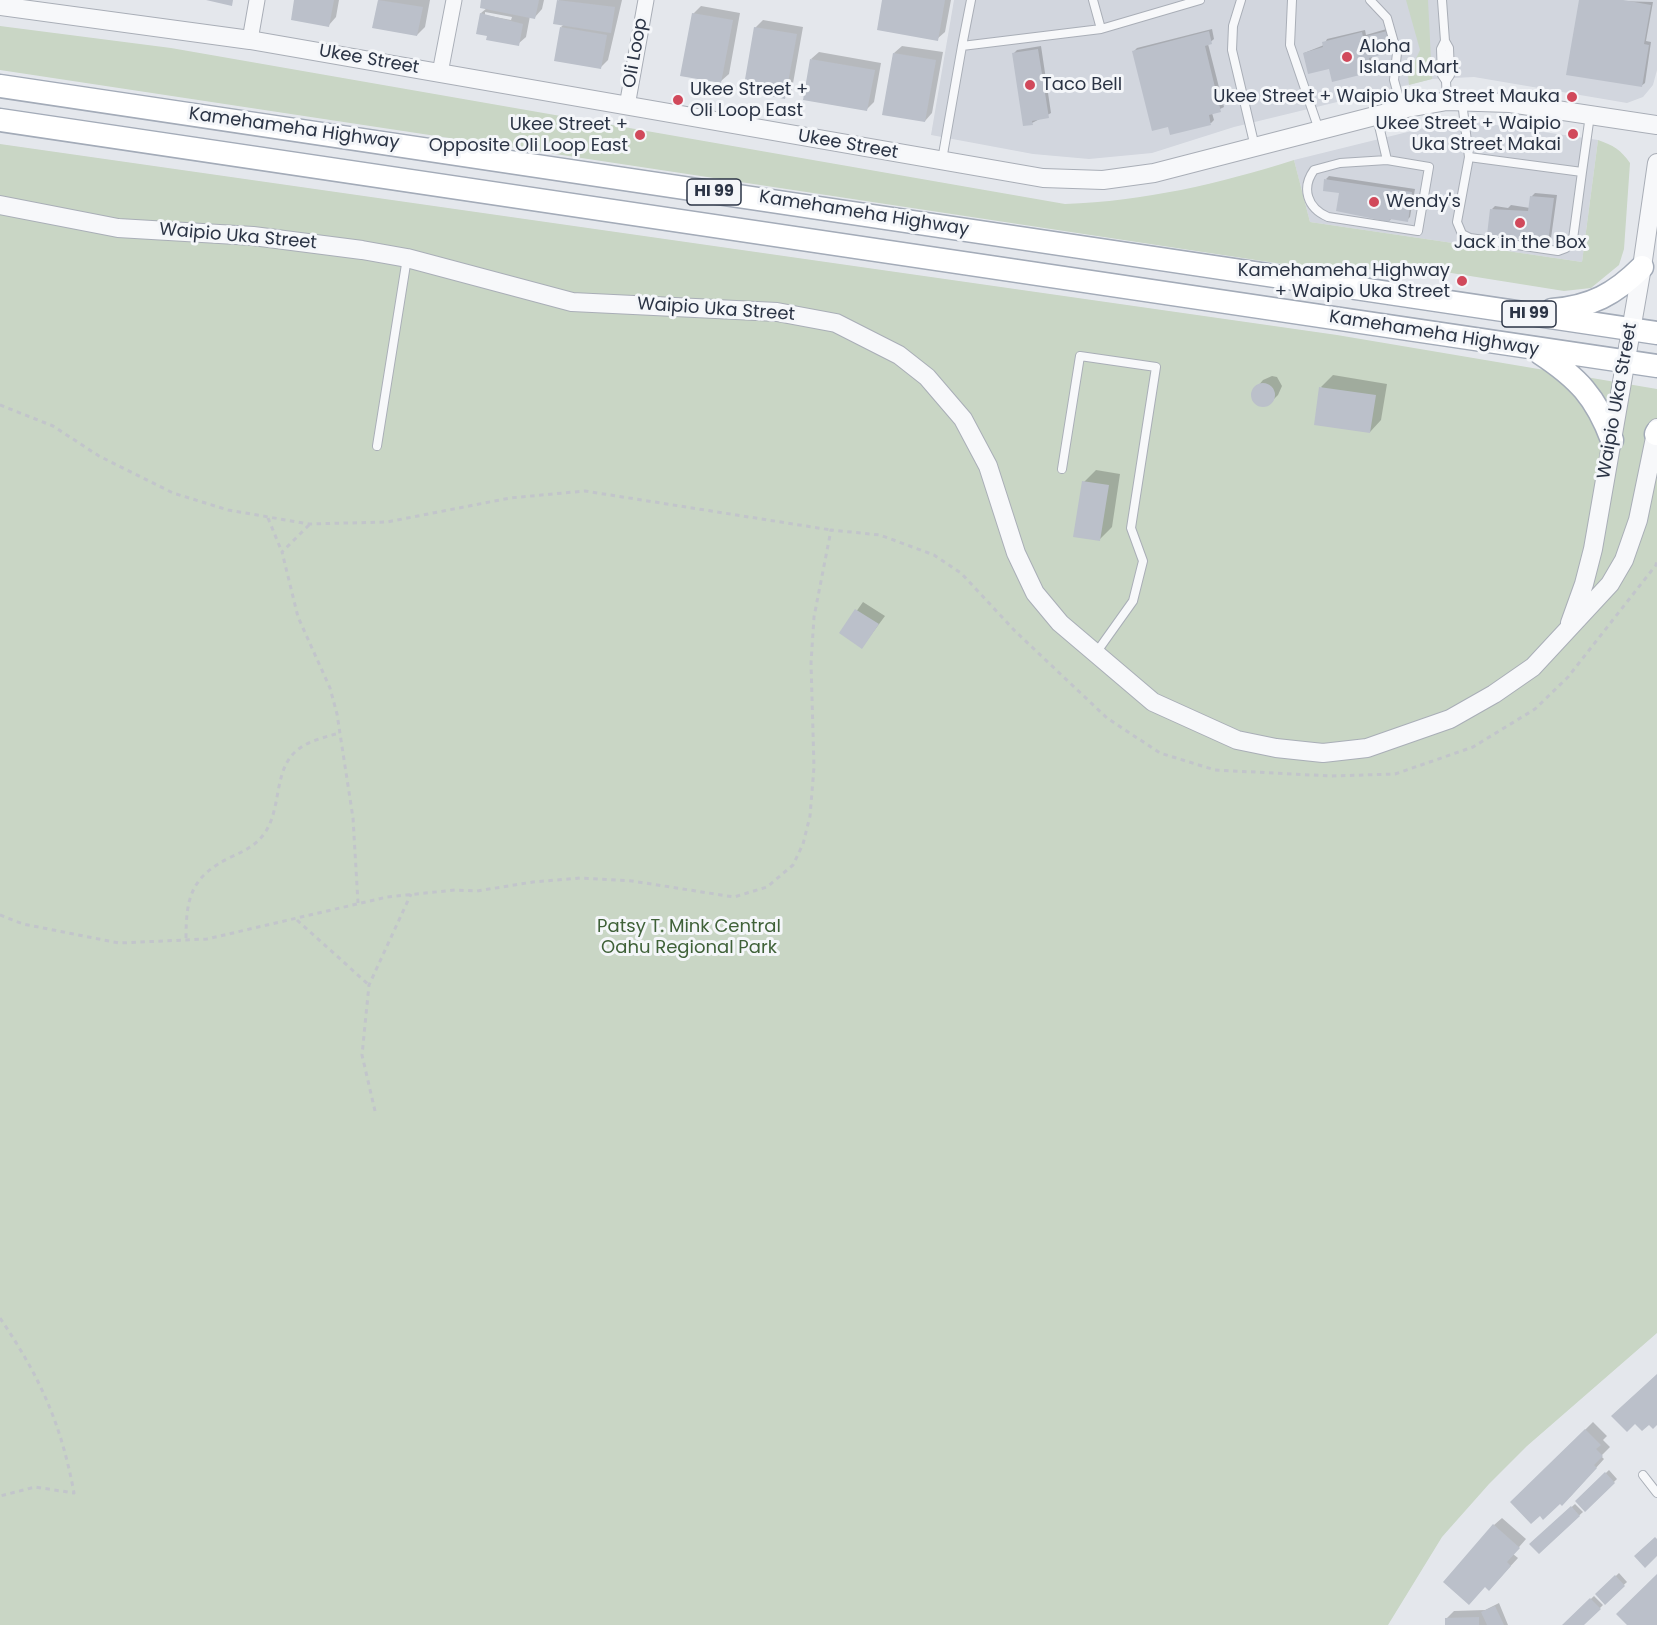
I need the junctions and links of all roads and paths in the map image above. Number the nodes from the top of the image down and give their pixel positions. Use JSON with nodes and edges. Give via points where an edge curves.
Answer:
{"nodes":[{"id":1,"x":257,"y":0,"type":"edge"},
{"id":2,"x":454,"y":0,"type":"edge"},
{"id":3,"x":646,"y":0,"type":"edge"},
{"id":4,"x":971,"y":0,"type":"edge"},
{"id":5,"x":1093,"y":0,"type":"edge"},
{"id":6,"x":1200,"y":0,"type":"edge"},
{"id":7,"x":1241,"y":0,"type":"edge"},
{"id":8,"x":1292,"y":0,"type":"edge"},
{"id":9,"x":1370,"y":0,"type":"edge"},
{"id":10,"x":1442,"y":0,"type":"edge"},
{"id":11,"x":0,"y":6,"type":"edge"},
{"id":12,"x":1101,"y":29,"type":"junction"},
{"id":13,"x":250,"y":40,"type":"junction"},
{"id":14,"x":962,"y":46,"type":"junction"},
{"id":15,"x":441,"y":73,"type":"junction"},
{"id":16,"x":0,"y":86,"type":"edge"},
{"id":17,"x":1454,"y":100,"type":"junction"},
{"id":18,"x":627,"y":106,"type":"junction"},
{"id":19,"x":1402,"y":109,"type":"junction"},
{"id":20,"x":1376,"y":115,"type":"junction"},
{"id":21,"x":1590,"y":115,"type":"junction"},
{"id":22,"x":0,"y":120,"type":"edge"},
{"id":23,"x":1657,"y":125,"type":"edge"},
{"id":24,"x":1319,"y":130,"type":"junction"},
{"id":25,"x":1255,"y":147,"type":"junction"},
{"id":26,"x":1469,"y":157,"type":"junction"},
{"id":27,"x":1387,"y":160,"type":"junction"},
{"id":28,"x":941,"y":161,"type":"junction"},
{"id":29,"x":1657,"y":163,"type":"edge"},
{"id":30,"x":1582,"y":172,"type":"junction"},
{"id":31,"x":0,"y":205,"type":"edge"},
{"id":32,"x":407,"y":258,"type":"junction"},
{"id":33,"x":1642,"y":267,"type":"junction"},
{"id":34,"x":1496,"y":309,"type":"junction"},
{"id":35,"x":1631,"y":329,"type":"junction"},
{"id":36,"x":1657,"y":333,"type":"edge"},
{"id":37,"x":1533,"y":349,"type":"junction"},
{"id":38,"x":1626,"y":361,"type":"junction"},
{"id":39,"x":1657,"y":366,"type":"edge"},
{"id":40,"x":0,"y":405,"type":"edge"},
{"id":41,"x":1657,"y":431,"type":"edge"},
{"id":42,"x":1612,"y":440,"type":"junction"},
{"id":43,"x":377,"y":446,"type":"dead end"},
{"id":44,"x":1062,"y":468,"type":"dead end"},
{"id":45,"x":268,"y":518,"type":"junction"},
{"id":46,"x":309,"y":524,"type":"junction"},
{"id":47,"x":831,"y":530,"type":"junction"},
{"id":48,"x":282,"y":552,"type":"junction"},
{"id":49,"x":1657,"y":560,"type":"edge"},
{"id":50,"x":1564,"y":635,"type":"junction"},
{"id":51,"x":1095,"y":654,"type":"junction"},
{"id":52,"x":339,"y":733,"type":"junction"},
{"id":53,"x":411,"y":894,"type":"junction"},
{"id":54,"x":358,"y":903,"type":"junction"},
{"id":55,"x":0,"y":915,"type":"edge"},
{"id":56,"x":297,"y":920,"type":"junction"},
{"id":57,"x":186,"y":938,"type":"junction"},
{"id":58,"x":369,"y":985,"type":"junction"},
{"id":59,"x":375,"y":1111,"type":"dead end"},
{"id":60,"x":0,"y":1318,"type":"edge"},
{"id":61,"x":1643,"y":1475,"type":"dead end"},
{"id":62,"x":1657,"y":1494,"type":"edge"},
{"id":63,"x":0,"y":1496,"type":"edge"}],
"edges":[{"from":1,"to":13,"type":"street"},
{"from":2,"to":15,"type":"street"},
{"from":3,"to":18,"type":"street","name":"Oli Loop"},
{"from":4,"to":14,"type":"lane"},
{"from":5,"to":12,"type":"lane"},
{"from":6,"to":12,"type":"lane"},
{"from":7,"to":25,"type":"lane","via":[[1233,26],[1232,50]]},
{"from":8,"to":24,"type":"lane","via":[[1290,45]]},
{"from":9,"to":19,"type":"lane","via":[[1387,18],[1397,53],[1394,80]]},
{"from":10,"to":17,"type":"lane","via":[[1449,48],[1450,75],[1446,81]]},
{"from":11,"to":13,"type":"street","name":"Ukee Street"},
{"from":12,"to":14,"type":"lane"},
{"from":13,"to":15,"type":"street","name":"Ukee Street"},
{"from":14,"to":28,"type":"lane"},
{"from":15,"to":18,"type":"street","name":"Ukee Street"},
{"from":16,"to":34,"type":"main road","name":"Kamehameha Highway","number":"HI 99"},
{"from":17,"to":19,"type":"street","name":"Ukee Street"},
{"from":17,"to":21,"type":"street","name":"Ukee Street","via":[[1510,103]]},
{"from":17,"to":26,"type":"lane"},
{"from":18,"to":28,"type":"street","name":"Ukee Street"},
{"from":19,"to":20,"type":"street","name":"Ukee Street"},
{"from":20,"to":24,"type":"street","name":"Ukee Street"},
{"from":20,"to":27,"type":"lane"},
{"from":21,"to":23,"type":"street","name":"Ukee Street"},
{"from":21,"to":30,"type":"lane"},
{"from":22,"to":37,"type":"main road","name":"Kamehameha Highway","number":"HI 99"},
{"from":24,"to":25,"type":"street","name":"Ukee Street"},
{"from":25,"to":28,"type":"street","name":"Ukee Street","via":[[1154,173],[1103,180],[1043,178]]},
{"from":26,"to":30,"type":"lane"},
{"from":26,"to":30,"type":"lane","via":[[1457,222],[1462,234],[1558,251],[1573,239]]},
{"from":27,"to":27,"type":"lane","via":[[1340,163],[1314,170],[1307,180],[1306,192],[1312,206],[1328,217],[1418,231],[1429,167]]},
{"from":29,"to":33,"type":"street","name":"Waipio Uka Street"},
{"from":31,"to":32,"type":"street","name":"Waipio Uka Street","via":[[118,228],[252,236]]},
{"from":32,"to":43,"type":"lane"},
{"from":32,"to":51,"type":"street","name":"Waipio Uka Street","via":[[572,302],[803,315],[836,323],[899,355],[927,377],[963,419],[988,466],[1016,554],[1035,593],[1060,623]]},
{"from":33,"to":34,"type":"main road","via":[[1609,295],[1576,308]]},
{"from":33,"to":35,"type":"street","name":"Waipio Uka Street"},
{"from":34,"to":35,"type":"main road","name":"Kamehameha Highway","number":"HI 99"},
{"from":35,"to":36,"type":"main road","name":"Kamehameha Highway","number":"HI 99"},
{"from":35,"to":38,"type":"street","name":"Waipio Uka Street"},
{"from":37,"to":38,"type":"main road","name":"Kamehameha Highway","number":"HI 99"},
{"from":37,"to":42,"type":"main road","via":[[1580,384],[1596,405]]},
{"from":38,"to":39,"type":"main road","name":"Kamehameha Highway","number":"HI 99"},
{"from":38,"to":42,"type":"street","name":"Waipio Uka Street"},
{"from":40,"to":45,"type":"path","via":[[53,426],[99,456],[173,493]]},
{"from":41,"to":50,"type":"street","name":"Waipio Uka Street","via":[[1638,520],[1624,560],[1610,584]]},
{"from":42,"to":50,"type":"street","name":"Waipio Uka Street","via":[[1593,549]]},
{"from":44,"to":51,"type":"lane","via":[[1080,356],[1156,367],[1131,528],[1143,561],[1132,601]]},
{"from":45,"to":46,"type":"path"},
{"from":45,"to":48,"type":"path"},
{"from":46,"to":47,"type":"path","via":[[387,522],[510,498],[585,491]]},
{"from":46,"to":48,"type":"path"},
{"from":47,"to":49,"type":"path","via":[[880,535],[934,555],[961,573],[1015,631],[1107,718],[1160,753],[1215,770],[1331,776],[1395,774],[1473,747],[1535,709],[1568,677]]},
{"from":47,"to":53,"type":"path","via":[[814,617],[814,767],[810,816],[803,844],[787,871],[768,887],[734,897],[632,881],[580,878],[477,891]]},
{"from":48,"to":52,"type":"path","via":[[298,617],[330,688]]},
{"from":50,"to":51,"type":"street","name":"Waipio Uka Street","via":[[1533,667],[1450,719],[1367,748],[1323,753],[1237,740],[1198,724],[1153,702]]},
{"from":52,"to":54,"type":"path","via":[[353,818]]},
{"from":52,"to":57,"type":"path","via":[[301,747],[289,758],[282,772],[272,821],[264,835],[252,847],[216,864],[194,887],[189,896]]},
{"from":53,"to":54,"type":"path"},
{"from":53,"to":58,"type":"path"},
{"from":54,"to":56,"type":"path"},
{"from":55,"to":57,"type":"path","via":[[23,924],[119,943]]},
{"from":56,"to":57,"type":"path","via":[[227,936]]},
{"from":56,"to":58,"type":"path"},
{"from":58,"to":59,"type":"path","via":[[362,1055]]},
{"from":60,"to":63,"type":"path","via":[[29,1360],[42,1388],[66,1449],[74,1493],[35,1487]]},
{"from":61,"to":62,"type":"lane"}]}
